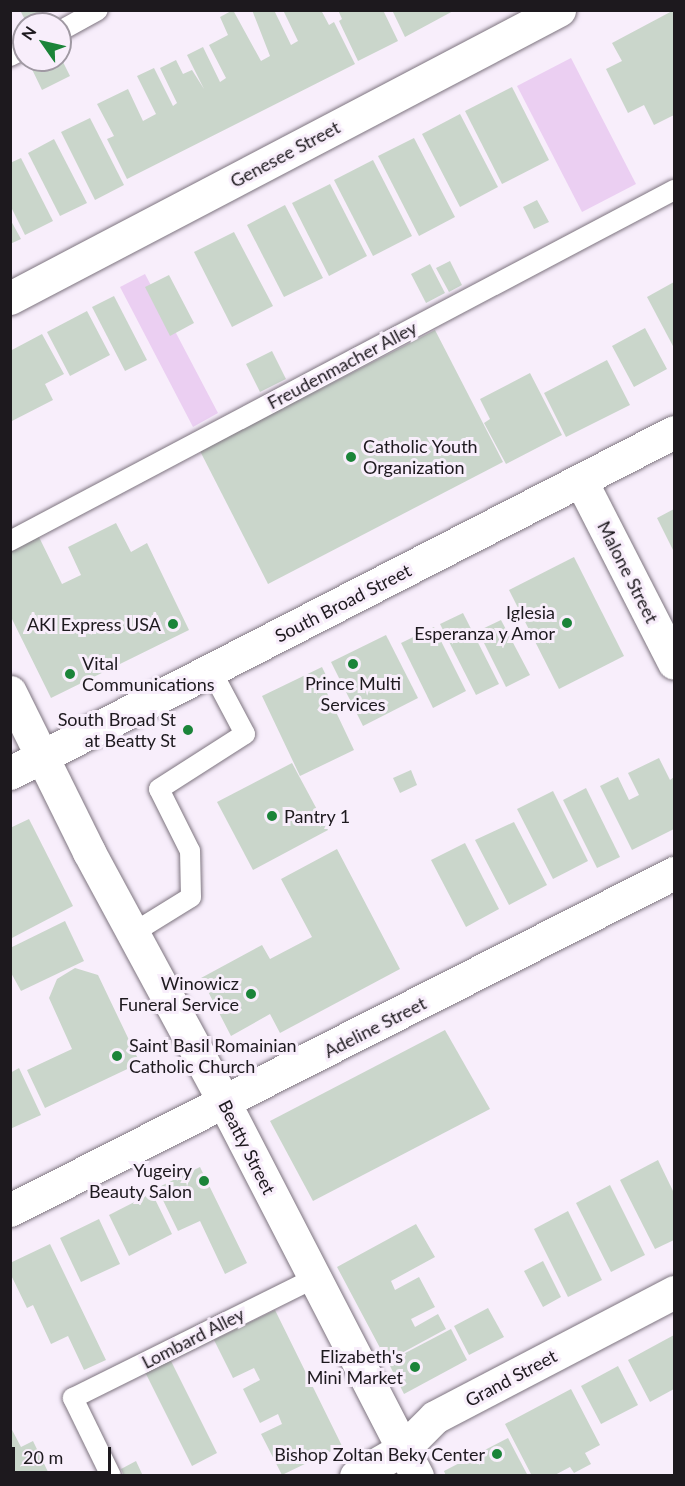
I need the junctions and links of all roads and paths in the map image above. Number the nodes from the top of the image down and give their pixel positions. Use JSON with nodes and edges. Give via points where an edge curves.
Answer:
{"nodes":[{"id":1,"x":98,"y":10,"type":"edge"},
{"id":2,"x":559,"y":10,"type":"edge"},
{"id":3,"x":72,"y":24,"type":"edge"},
{"id":4,"x":675,"y":190,"type":"edge"},
{"id":5,"x":10,"y":298,"type":"edge"},
{"id":6,"x":675,"y":432,"type":"edge"},
{"id":7,"x":581,"y":481,"type":"junction"},
{"id":8,"x":10,"y":541,"type":"edge"},
{"id":9,"x":675,"y":663,"type":"edge"},
{"id":10,"x":211,"y":670,"type":"junction"},
{"id":11,"x":10,"y":692,"type":"edge"},
{"id":12,"x":42,"y":755,"type":"junction"},
{"id":13,"x":10,"y":773,"type":"edge"},
{"id":14,"x":675,"y":873,"type":"edge"},
{"id":15,"x":133,"y":933,"type":"junction"},
{"id":16,"x":225,"y":1104,"type":"junction"},
{"id":17,"x":10,"y":1210,"type":"edge"},
{"id":18,"x":312,"y":1278,"type":"junction"},
{"id":19,"x":675,"y":1292,"type":"edge"},
{"id":20,"x":410,"y":1462,"type":"edge"},
{"id":21,"x":111,"y":1476,"type":"edge"},
{"id":22,"x":356,"y":1476,"type":"edge"}],
"edges":[{"from":1,"to":3,"type":"lane"},
{"from":2,"to":5,"type":"street","name":"Genesee Street"},
{"from":4,"to":8,"type":"lane","name":"Freudenmacher Alley"},
{"from":6,"to":7,"type":"street","name":"South Broad Street"},
{"from":7,"to":9,"type":"street","name":"Malone Street"},
{"from":7,"to":10,"type":"street","name":"South Broad Street"},
{"from":10,"to":12,"type":"street","name":"South Broad Street"},
{"from":10,"to":15,"type":"lane","via":[[245,734],[159,789],[190,851],[191,897]]},
{"from":11,"to":12,"type":"street","name":"Beatty Street"},
{"from":12,"to":13,"type":"street","name":"South Broad Street"},
{"from":12,"to":15,"type":"street","name":"Beatty Street"},
{"from":14,"to":16,"type":"street","name":"Adeline Street"},
{"from":15,"to":16,"type":"street","name":"Beatty Street"},
{"from":16,"to":17,"type":"street","name":"Adeline Street"},
{"from":16,"to":18,"type":"street","name":"Beatty Street"},
{"from":18,"to":20,"type":"street","name":"Beatty Street"},
{"from":18,"to":21,"type":"lane","name":"Lombard Alley","via":[[73,1398]]},
{"from":19,"to":20,"type":"street","name":"Grand Street","via":[[435,1417]]},
{"from":20,"to":22,"type":"street","name":"Grand Street"}]}
